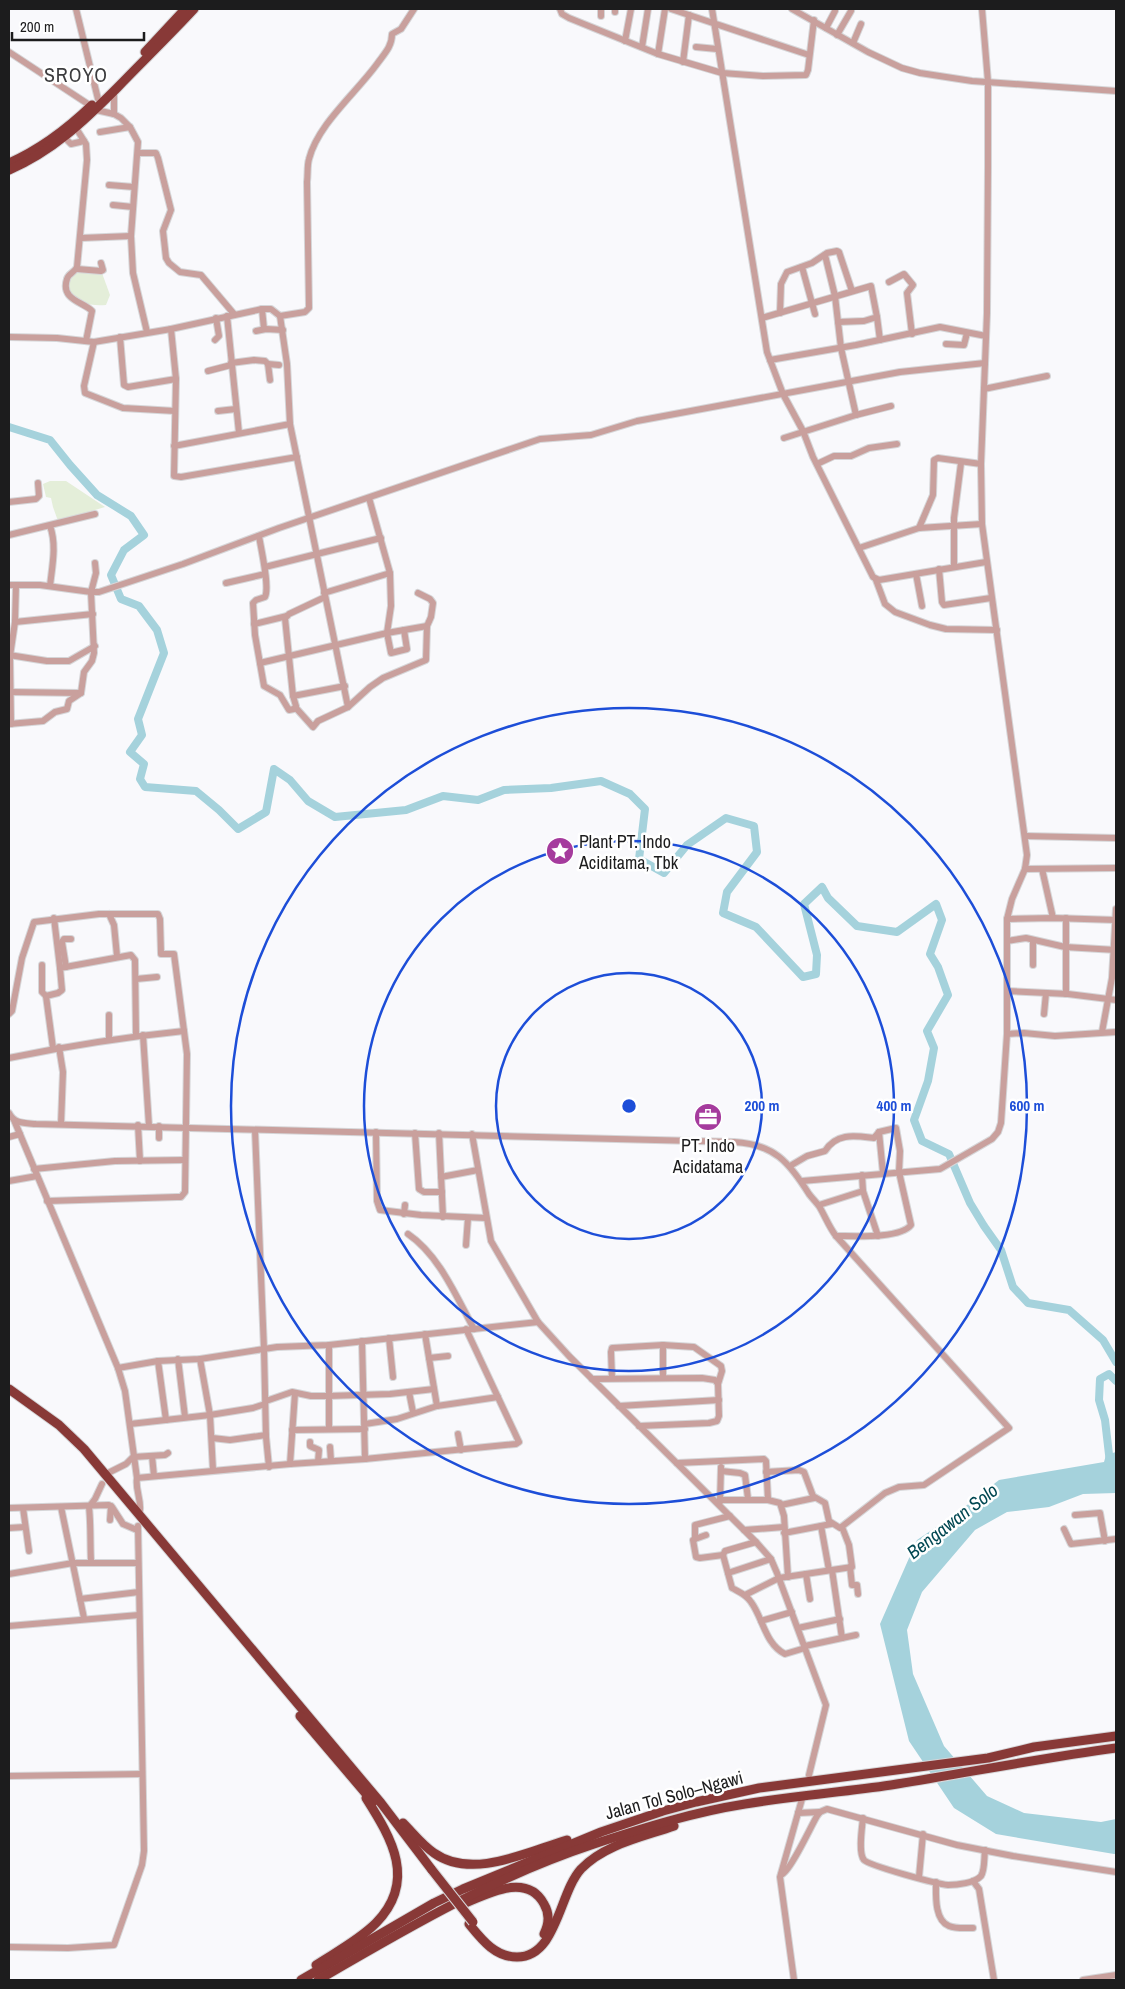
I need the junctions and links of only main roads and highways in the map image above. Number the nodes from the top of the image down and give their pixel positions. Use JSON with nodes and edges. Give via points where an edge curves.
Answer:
{"nodes":[{"id":1,"x":185,"y":9,"type":"edge"},
{"id":2,"x":194,"y":9,"type":"edge"},
{"id":3,"x":140,"y":61,"type":"junction"},
{"id":4,"x":95,"y":105,"type":"junction"},
{"id":5,"x":9,"y":163,"type":"edge"},
{"id":6,"x":9,"y":170,"type":"edge"},
{"id":7,"x":9,"y":1389,"type":"edge"},
{"id":8,"x":9,"y":1395,"type":"edge"},
{"id":9,"x":1116,"y":1736,"type":"edge"},
{"id":10,"x":1116,"y":1748,"type":"edge"},
{"id":11,"x":356,"y":1783,"type":"junction"},
{"id":12,"x":381,"y":1803,"type":"junction"},
{"id":13,"x":718,"y":1809,"type":"junction"},
{"id":14,"x":601,"y":1832,"type":"junction"},
{"id":15,"x":430,"y":1871,"type":"junction"},
{"id":16,"x":471,"y":1923,"type":"junction"},
{"id":17,"x":402,"y":1930,"type":"junction"},
{"id":18,"x":293,"y":1980,"type":"edge"},
{"id":19,"x":301,"y":1980,"type":"edge"},
{"id":20,"x":318,"y":1980,"type":"edge"}],
"edges":[{"from":1,"to":3,"type":"highway"},
{"from":2,"to":3,"type":"highway"},
{"from":3,"to":4,"type":"highway"},
{"from":3,"to":4,"type":"highway","via":[[114,91]]},
{"from":4,"to":5,"type":"highway","via":[[52,139]]},
{"from":4,"to":6,"type":"highway","via":[[64,138],[45,152]]},
{"from":7,"to":12,"type":"highway","via":[[59,1425],[84,1449]]},
{"from":8,"to":11,"type":"highway","via":[[54,1428],[89,1462]]},
{"from":9,"to":14,"type":"highway","name":"Jalan Tol Solo–Ngawi","via":[[1034,1747],[988,1758],[725,1795]]},
{"from":10,"to":13,"type":"highway","name":"Jalan Tol Solo–Ngawi","via":[[957,1775]]},
{"from":11,"to":15,"type":"highway"},
{"from":11,"to":18,"type":"highway","via":[[394,1850],[399,1872],[396,1890],[376,1923]]},
{"from":12,"to":14,"type":"highway","via":[[434,1853],[470,1866]]},
{"from":12,"to":15,"type":"highway"},
{"from":13,"to":16,"type":"highway","via":[[619,1845],[592,1860],[573,1880],[550,1936],[537,1951],[511,1957],[495,1951],[483,1943]]},
{"from":13,"to":17,"type":"highway","name":"Jalan Tol Solo–Ngawi","via":[[591,1845],[502,1880]]},
{"from":14,"to":19,"type":"highway","name":"Jalan Tol Solo–Ngawi","via":[[462,1890]]},
{"from":15,"to":16,"type":"highway","bridge":true},
{"from":16,"to":17,"type":"highway","via":[[499,1947],[518,1952],[540,1941],[548,1919],[546,1908],[538,1896],[513,1887],[498,1890]]},
{"from":17,"to":20,"type":"highway","name":"Jalan Tol Solo–Ngawi"}]}
